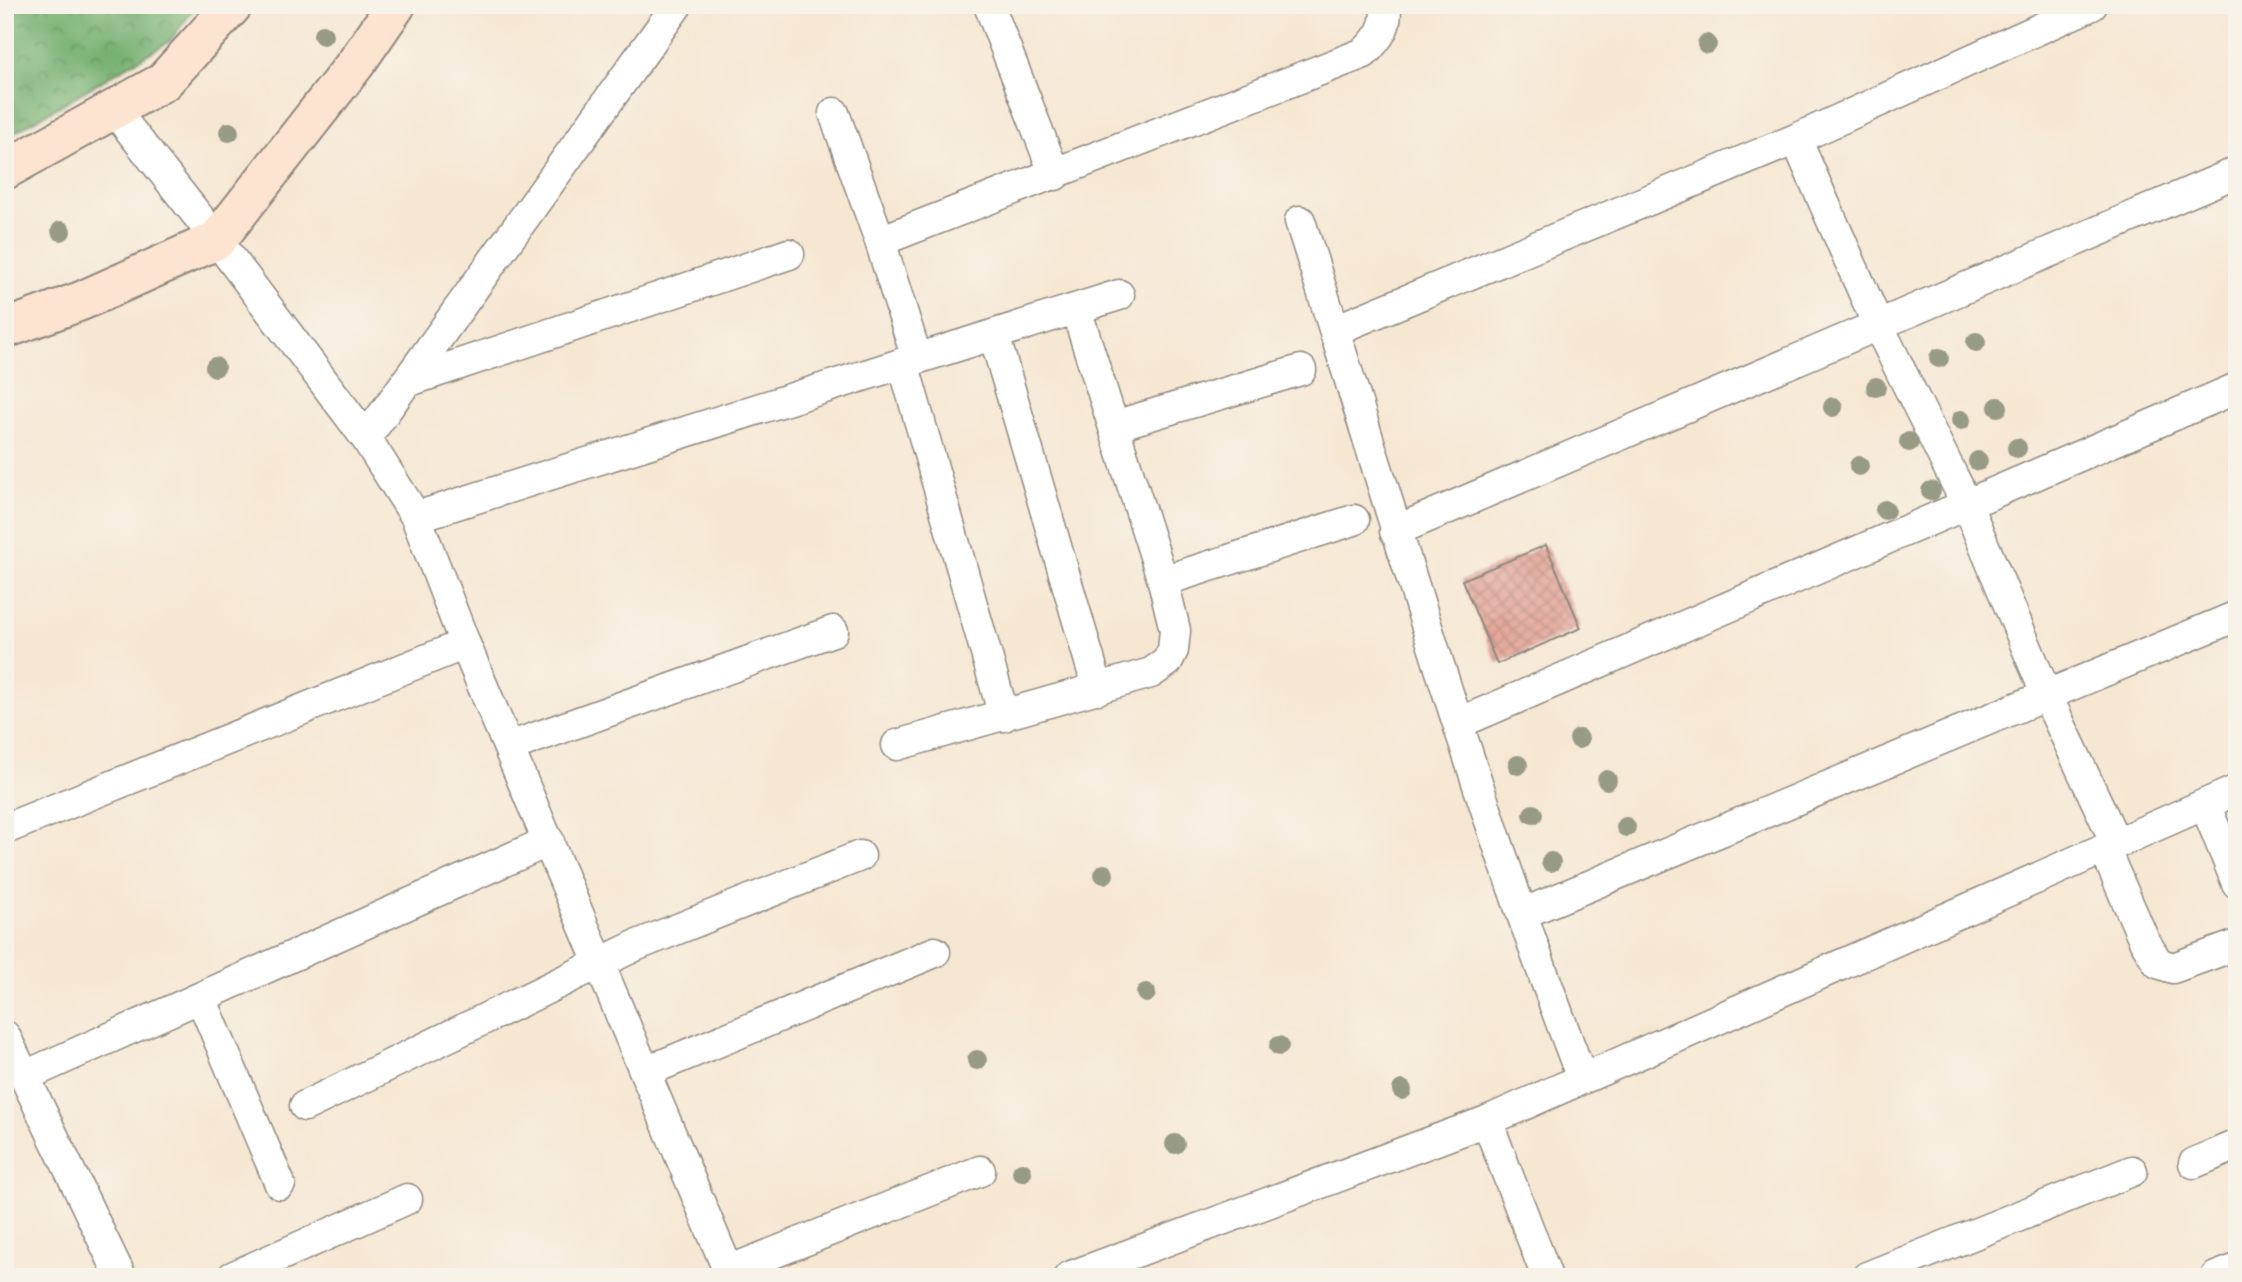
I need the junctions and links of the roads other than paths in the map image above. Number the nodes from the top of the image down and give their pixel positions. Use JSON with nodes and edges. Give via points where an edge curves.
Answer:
{"nodes":[{"id":1,"x":233,"y":5,"type":"edge"},
{"id":2,"x":396,"y":5,"type":"edge"},
{"id":3,"x":677,"y":5,"type":"edge"},
{"id":4,"x":989,"y":5,"type":"edge"},
{"id":5,"x":1385,"y":5,"type":"edge"},
{"id":6,"x":2092,"y":5,"type":"edge"},
{"id":7,"x":114,"y":110,"type":"junction"},
{"id":8,"x":834,"y":113,"type":"dead end"},
{"id":9,"x":1796,"y":139,"type":"junction"},
{"id":10,"x":5,"y":170,"type":"edge"},
{"id":11,"x":2237,"y":172,"type":"edge"},
{"id":12,"x":1055,"y":176,"type":"junction"},
{"id":13,"x":1300,"y":220,"type":"dead end"},
{"id":14,"x":217,"y":240,"type":"junction"},
{"id":15,"x":880,"y":241,"type":"junction"},
{"id":16,"x":789,"y":254,"type":"dead end"},
{"id":17,"x":1119,"y":295,"type":"dead end"},
{"id":18,"x":1076,"y":309,"type":"junction"},
{"id":19,"x":1877,"y":323,"type":"junction"},
{"id":20,"x":5,"y":329,"type":"edge"},
{"id":21,"x":1335,"y":330,"type":"junction"},
{"id":22,"x":994,"y":335,"type":"junction"},
{"id":23,"x":910,"y":361,"type":"junction"},
{"id":24,"x":1301,"y":370,"type":"dead end"},
{"id":25,"x":406,"y":382,"type":"junction"},
{"id":26,"x":2237,"y":388,"type":"edge"},
{"id":27,"x":1114,"y":426,"type":"junction"},
{"id":28,"x":366,"y":438,"type":"junction"},
{"id":29,"x":1967,"y":505,"type":"junction"},
{"id":30,"x":416,"y":517,"type":"junction"},
{"id":31,"x":1354,"y":520,"type":"dead end"},
{"id":32,"x":1395,"y":531,"type":"junction"},
{"id":33,"x":1163,"y":581,"type":"junction"},
{"id":34,"x":2237,"y":615,"type":"edge"},
{"id":35,"x":833,"y":631,"type":"dead end"},
{"id":36,"x":464,"y":643,"type":"junction"},
{"id":37,"x":1098,"y":689,"type":"junction"},
{"id":38,"x":2047,"y":696,"type":"junction"},
{"id":39,"x":1004,"y":716,"type":"junction"},
{"id":40,"x":1459,"y":723,"type":"junction"},
{"id":41,"x":897,"y":746,"type":"dead end"},
{"id":42,"x":509,"y":747,"type":"junction"},
{"id":43,"x":2237,"y":790,"type":"edge"},
{"id":44,"x":2205,"y":804,"type":"junction"},
{"id":45,"x":5,"y":829,"type":"edge"},
{"id":46,"x":549,"y":841,"type":"junction"},
{"id":47,"x":2110,"y":845,"type":"junction"},
{"id":48,"x":860,"y":856,"type":"dead end"},
{"id":49,"x":2237,"y":883,"type":"edge"},
{"id":50,"x":1524,"y":913,"type":"junction"},
{"id":51,"x":2237,"y":945,"type":"edge"},
{"id":52,"x":935,"y":952,"type":"dead end"},
{"id":53,"x":600,"y":962,"type":"junction"},
{"id":54,"x":201,"y":998,"type":"junction"},
{"id":55,"x":5,"y":1036,"type":"edge"},
{"id":56,"x":645,"y":1072,"type":"junction"},
{"id":57,"x":25,"y":1076,"type":"junction"},
{"id":58,"x":1582,"y":1078,"type":"junction"},
{"id":59,"x":305,"y":1106,"type":"dead end"},
{"id":60,"x":1487,"y":1121,"type":"junction"},
{"id":61,"x":2237,"y":1145,"type":"edge"},
{"id":62,"x":2194,"y":1163,"type":"dead end"},
{"id":63,"x":980,"y":1171,"type":"dead end"},
{"id":64,"x":2132,"y":1171,"type":"dead end"},
{"id":65,"x":280,"y":1184,"type":"dead end"},
{"id":66,"x":407,"y":1199,"type":"dead end"},
{"id":67,"x":2237,"y":1269,"type":"edge"},
{"id":68,"x":729,"y":1274,"type":"edge"},
{"id":69,"x":121,"y":1277,"type":"edge"},
{"id":70,"x":233,"y":1277,"type":"edge"},
{"id":71,"x":1069,"y":1277,"type":"edge"},
{"id":72,"x":1547,"y":1277,"type":"edge"},
{"id":73,"x":1867,"y":1277,"type":"edge"},
{"id":74,"x":2216,"y":1277,"type":"edge"}],
"edges":[{"from":1,"to":7,"type":"street","via":[[163,82]]},
{"from":2,"to":14,"type":"street","via":[[356,64]]},
{"from":3,"to":25,"type":"street"},
{"from":4,"to":12,"type":"street"},
{"from":5,"to":12,"type":"street","via":[[1381,36],[1364,53]]},
{"from":6,"to":9,"type":"street"},
{"from":7,"to":10,"type":"street"},
{"from":7,"to":14,"type":"street"},
{"from":8,"to":15,"type":"street"},
{"from":9,"to":19,"type":"street"},
{"from":9,"to":21,"type":"street"},
{"from":11,"to":19,"type":"street"},
{"from":12,"to":15,"type":"street"},
{"from":13,"to":21,"type":"street"},
{"from":14,"to":20,"type":"street","via":[[81,301]]},
{"from":14,"to":28,"type":"street"},
{"from":15,"to":23,"type":"street"},
{"from":16,"to":25,"type":"street"},
{"from":17,"to":18,"type":"street"},
{"from":18,"to":22,"type":"street"},
{"from":18,"to":27,"type":"street"},
{"from":19,"to":29,"type":"street"},
{"from":19,"to":32,"type":"street"},
{"from":21,"to":32,"type":"street"},
{"from":22,"to":23,"type":"street"},
{"from":22,"to":37,"type":"street"},
{"from":23,"to":30,"type":"street"},
{"from":23,"to":39,"type":"street"},
{"from":24,"to":27,"type":"street"},
{"from":25,"to":28,"type":"street"},
{"from":26,"to":29,"type":"street"},
{"from":27,"to":33,"type":"street"},
{"from":28,"to":30,"type":"street"},
{"from":29,"to":38,"type":"street"},
{"from":29,"to":40,"type":"street"},
{"from":30,"to":36,"type":"street"},
{"from":31,"to":33,"type":"street"},
{"from":32,"to":40,"type":"street"},
{"from":33,"to":37,"type":"street","via":[[1175,629],[1167,662],[1151,673]]},
{"from":34,"to":38,"type":"street"},
{"from":35,"to":42,"type":"street"},
{"from":36,"to":42,"type":"street"},
{"from":36,"to":45,"type":"street"},
{"from":37,"to":39,"type":"street"},
{"from":38,"to":47,"type":"street"},
{"from":38,"to":50,"type":"street"},
{"from":39,"to":41,"type":"street"},
{"from":40,"to":50,"type":"street"},
{"from":42,"to":46,"type":"street"},
{"from":43,"to":44,"type":"street"},
{"from":44,"to":47,"type":"street"},
{"from":44,"to":49,"type":"street"},
{"from":46,"to":53,"type":"street"},
{"from":46,"to":54,"type":"street"},
{"from":47,"to":51,"type":"street","via":[[2144,940],[2158,963],[2173,968]]},
{"from":47,"to":58,"type":"street"},
{"from":48,"to":53,"type":"street"},
{"from":50,"to":58,"type":"street"},
{"from":52,"to":56,"type":"street"},
{"from":53,"to":56,"type":"street"},
{"from":53,"to":59,"type":"street"},
{"from":54,"to":57,"type":"street"},
{"from":54,"to":65,"type":"street"},
{"from":55,"to":57,"type":"street"},
{"from":56,"to":68,"type":"street"},
{"from":57,"to":69,"type":"street"},
{"from":58,"to":60,"type":"street"},
{"from":60,"to":71,"type":"street"},
{"from":60,"to":72,"type":"street"},
{"from":61,"to":62,"type":"street"},
{"from":63,"to":68,"type":"street"},
{"from":64,"to":73,"type":"street"},
{"from":66,"to":70,"type":"street"},
{"from":67,"to":74,"type":"street"}]}
